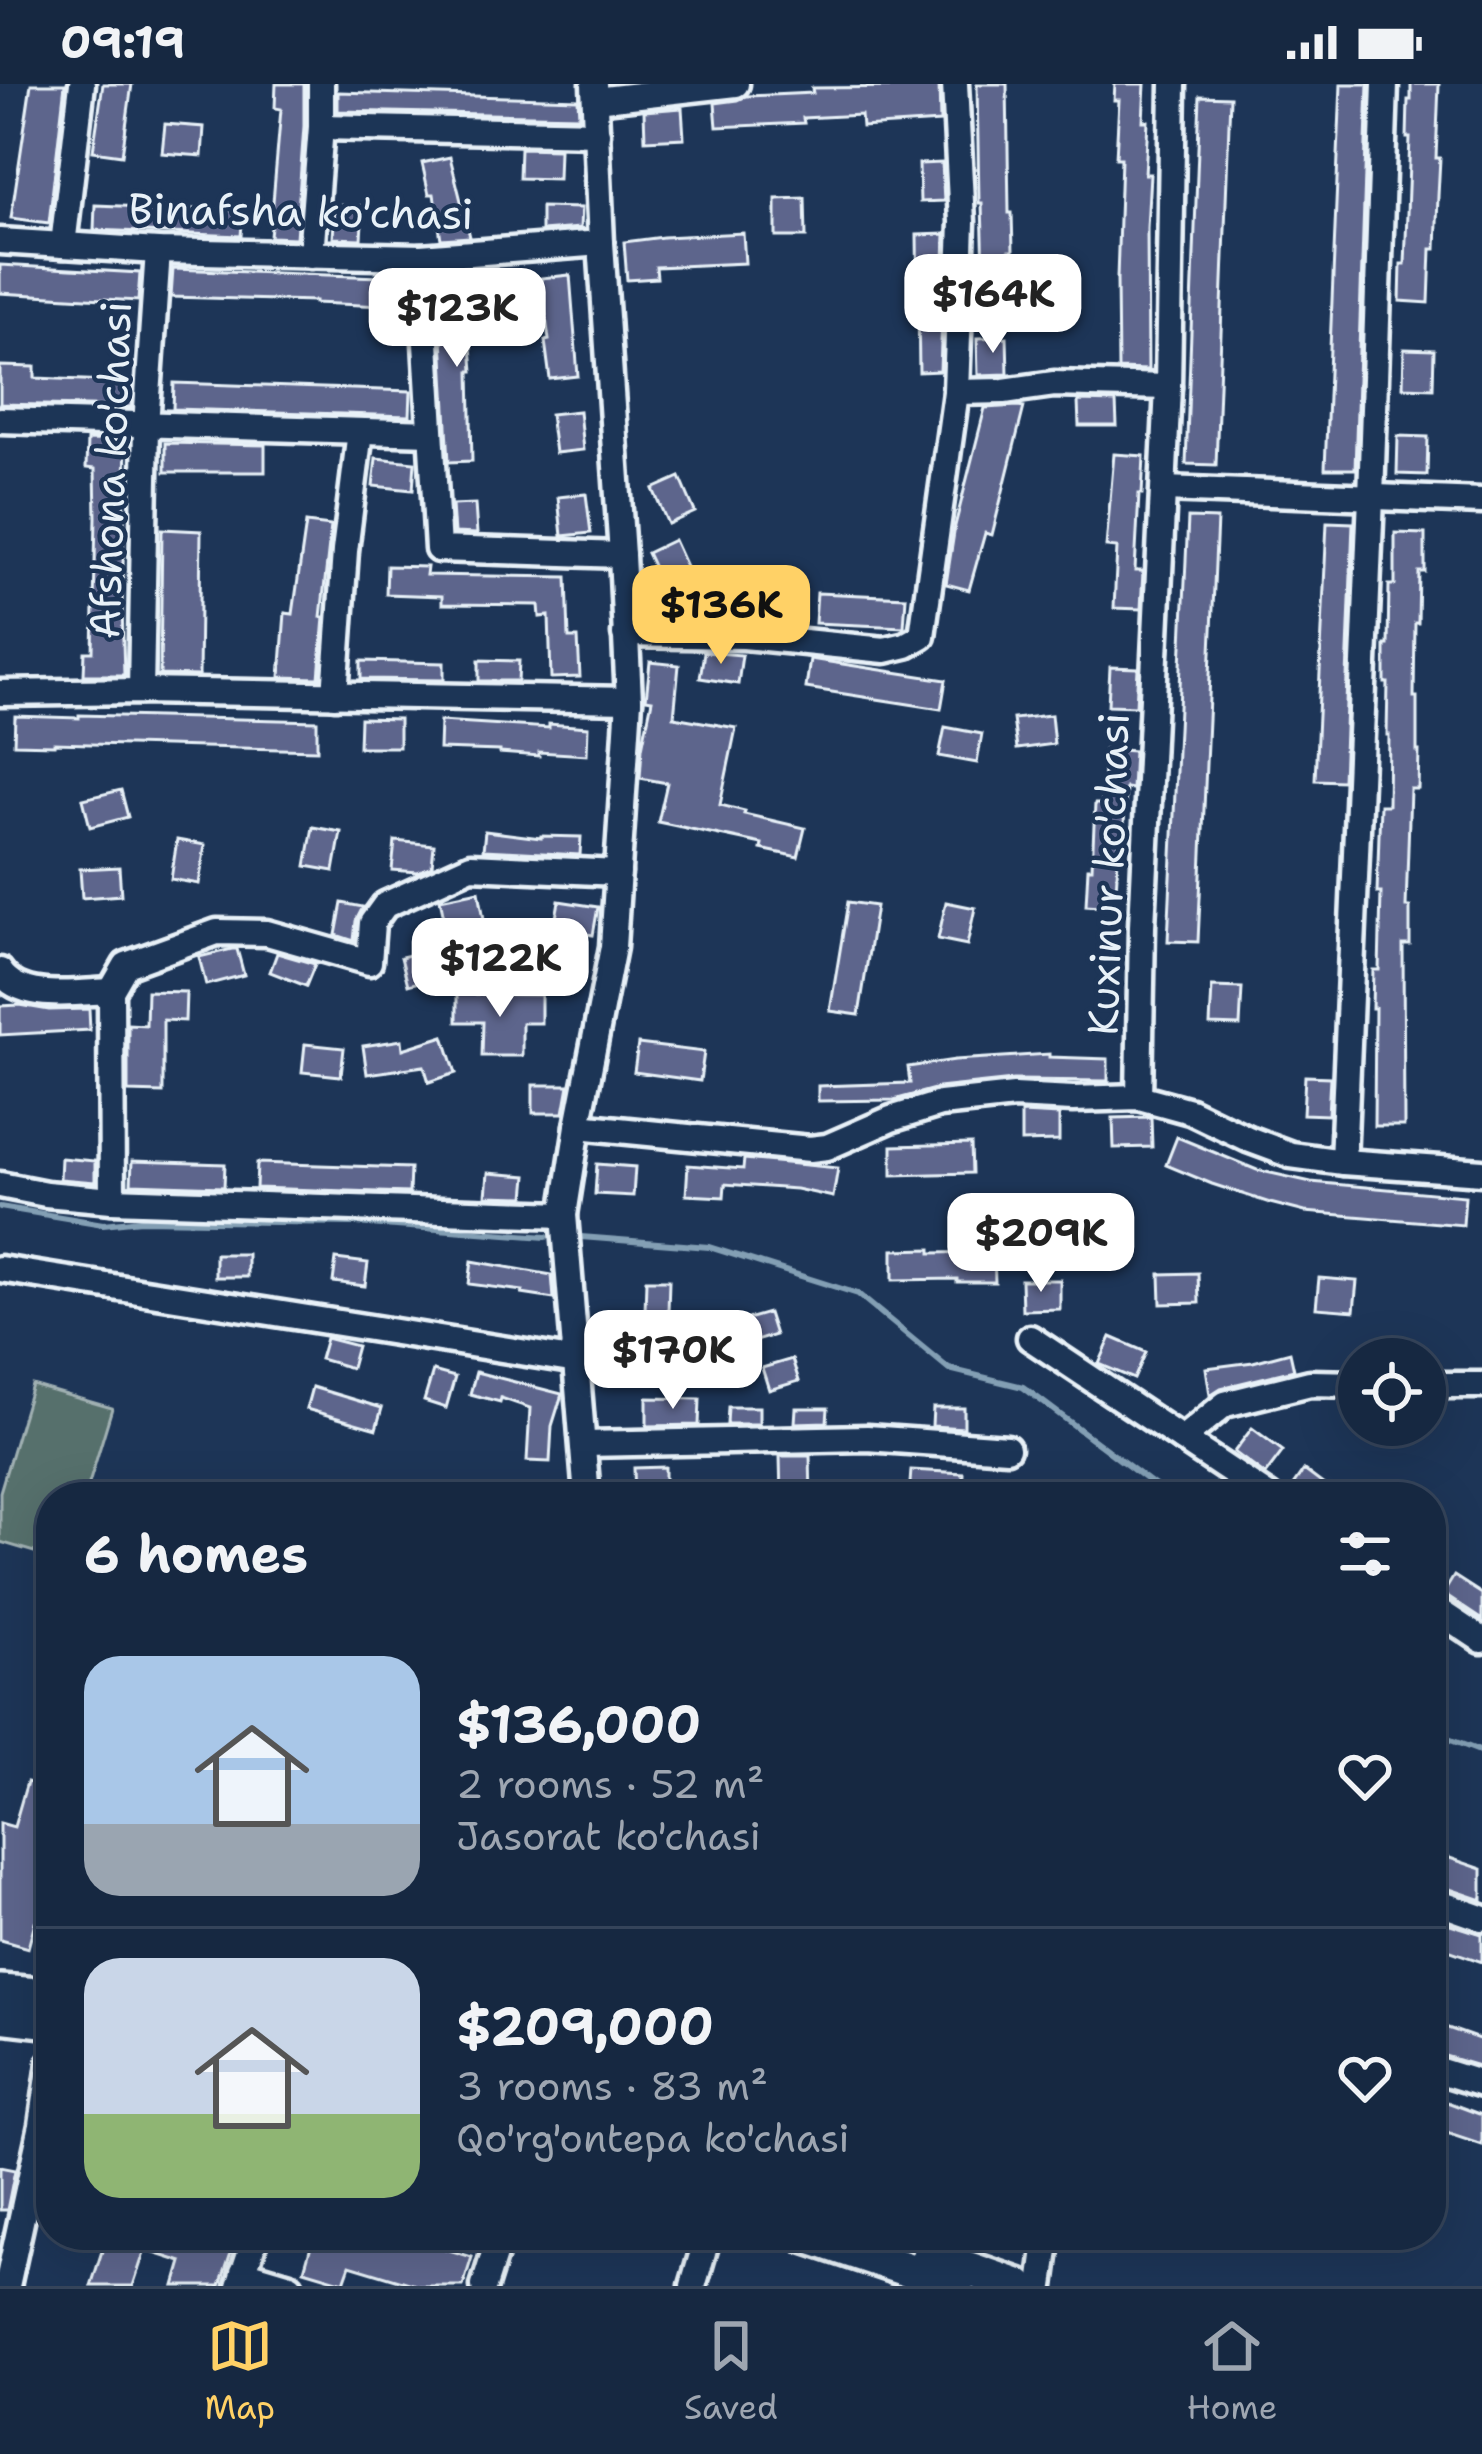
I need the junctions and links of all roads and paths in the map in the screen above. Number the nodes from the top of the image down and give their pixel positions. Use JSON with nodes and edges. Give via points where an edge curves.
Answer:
{"nodes":[{"id":1,"x":82,"y":84,"type":"edge"},
{"id":2,"x":321,"y":84,"type":"edge"},
{"id":3,"x":736,"y":84,"type":"edge"},
{"id":4,"x":955,"y":84,"type":"edge"},
{"id":5,"x":1173,"y":84,"type":"edge"},
{"id":6,"x":1384,"y":84,"type":"edge"},
{"id":7,"x":595,"y":92,"type":"edge"},
{"id":8,"x":321,"y":127,"type":"junction"},
{"id":9,"x":597,"y":134,"type":"junction"},
{"id":10,"x":0,"y":241,"type":"edge"},
{"id":11,"x":601,"y":243,"type":"junction"},
{"id":12,"x":63,"y":245,"type":"junction"},
{"id":13,"x":158,"y":251,"type":"junction"},
{"id":14,"x":311,"y":255,"type":"junction"},
{"id":15,"x":422,"y":257,"type":"junction"},
{"id":16,"x":1168,"y":387,"type":"junction"},
{"id":17,"x":956,"y":392,"type":"junction"},
{"id":18,"x":0,"y":420,"type":"edge"},
{"id":19,"x":146,"y":424,"type":"junction"},
{"id":20,"x":360,"y":431,"type":"junction"},
{"id":21,"x":431,"y":433,"type":"junction"},
{"id":22,"x":1164,"y":489,"type":"junction"},
{"id":23,"x":1371,"y":497,"type":"junction"},
{"id":24,"x":1482,"y":501,"type":"edge"},
{"id":25,"x":622,"y":555,"type":"junction"},
{"id":26,"x":626,"y":634,"type":"junction"},
{"id":27,"x":141,"y":692,"type":"junction"},
{"id":28,"x":0,"y":693,"type":"edge"},
{"id":29,"x":334,"y":695,"type":"junction"},
{"id":30,"x":629,"y":700,"type":"junction"},
{"id":31,"x":618,"y":873,"type":"junction"},
{"id":32,"x":0,"y":971,"type":"edge"},
{"id":33,"x":112,"y":991,"type":"junction"},
{"id":34,"x":1139,"y":1097,"type":"junction"},
{"id":35,"x":578,"y":1126,"type":"junction"},
{"id":36,"x":1343,"y":1162,"type":"junction"},
{"id":37,"x":1482,"y":1172,"type":"edge"},
{"id":38,"x":0,"y":1185,"type":"edge"},
{"id":39,"x":112,"y":1200,"type":"junction"},
{"id":40,"x":564,"y":1215,"type":"junction"},
{"id":41,"x":0,"y":1269,"type":"edge"},
{"id":42,"x":1030,"y":1338,"type":"dead end"},
{"id":43,"x":577,"y":1361,"type":"junction"},
{"id":44,"x":1338,"y":1384,"type":"edge"},
{"id":45,"x":1446,"y":1384,"type":"edge"},
{"id":46,"x":1482,"y":1385,"type":"edge"},
{"id":47,"x":1182,"y":1439,"type":"junction"},
{"id":48,"x":585,"y":1444,"type":"junction"},
{"id":49,"x":1007,"y":1448,"type":"dead end"},
{"id":50,"x":586,"y":1482,"type":"edge"},
{"id":51,"x":1246,"y":1482,"type":"edge"},
{"id":52,"x":1446,"y":1616,"type":"edge"},
{"id":53,"x":1482,"y":1640,"type":"edge"},
{"id":54,"x":1446,"y":1905,"type":"edge"},
{"id":55,"x":1482,"y":1918,"type":"edge"},
{"id":56,"x":0,"y":1992,"type":"edge"},
{"id":57,"x":36,"y":1995,"type":"edge"},
{"id":58,"x":0,"y":2015,"type":"edge"},
{"id":59,"x":36,"y":2019,"type":"edge"},
{"id":60,"x":1446,"y":2073,"type":"edge"},
{"id":61,"x":1482,"y":2084,"type":"edge"},
{"id":62,"x":36,"y":2153,"type":"edge"},
{"id":63,"x":251,"y":2250,"type":"edge"},
{"id":64,"x":495,"y":2250,"type":"edge"},
{"id":65,"x":704,"y":2250,"type":"edge"},
{"id":66,"x":849,"y":2250,"type":"edge"},
{"id":67,"x":913,"y":2250,"type":"edge"},
{"id":68,"x":1046,"y":2250,"type":"edge"},
{"id":69,"x":241,"y":2279,"type":"edge"},
{"id":70,"x":7,"y":2286,"type":"edge"},
{"id":71,"x":290,"y":2286,"type":"edge"},
{"id":72,"x":484,"y":2286,"type":"edge"},
{"id":73,"x":693,"y":2286,"type":"edge"},
{"id":74,"x":956,"y":2286,"type":"edge"},
{"id":75,"x":1018,"y":2286,"type":"edge"},
{"id":76,"x":1041,"y":2286,"type":"edge"}],
"edges":[{"from":1,"to":12,"type":"street"},
{"from":2,"to":8,"type":"street"},
{"from":3,"to":7,"type":"street"},
{"from":4,"to":17,"type":"street","via":[[962,222]]},
{"from":5,"to":16,"type":"street","name":"Kuxinur ko'chasi"},
{"from":6,"to":23,"type":"street"},
{"from":7,"to":9,"type":"street"},
{"from":8,"to":9,"type":"street"},
{"from":8,"to":14,"type":"street"},
{"from":9,"to":11,"type":"street"},
{"from":10,"to":12,"type":"street","name":"Binafsha ko'chasi"},
{"from":11,"to":15,"type":"street","name":"Binafsha ko'chasi"},
{"from":11,"to":25,"type":"street"},
{"from":12,"to":13,"type":"street","name":"Binafsha ko'chasi"},
{"from":13,"to":14,"type":"street","name":"Binafsha ko'chasi"},
{"from":13,"to":19,"type":"street","name":"Afshona ko'chasi"},
{"from":14,"to":15,"type":"street","name":"Binafsha ko'chasi"},
{"from":15,"to":21,"type":"street"},
{"from":16,"to":17,"type":"street"},
{"from":16,"to":22,"type":"street","name":"Kuxinur ko'chasi"},
{"from":17,"to":26,"type":"street","via":[[922,636],[885,650]]},
{"from":18,"to":19,"type":"street"},
{"from":19,"to":20,"type":"street"},
{"from":19,"to":27,"type":"street","name":"Afshona ko'chasi"},
{"from":20,"to":21,"type":"street"},
{"from":20,"to":29,"type":"street"},
{"from":21,"to":25,"type":"street","via":[[438,550]]},
{"from":22,"to":23,"type":"street"},
{"from":22,"to":34,"type":"street","name":"Kuxinur ko'chasi"},
{"from":23,"to":24,"type":"street"},
{"from":23,"to":36,"type":"street"},
{"from":25,"to":26,"type":"street"},
{"from":26,"to":30,"type":"street"},
{"from":27,"to":28,"type":"street","name":"Afshona ko'chasi"},
{"from":27,"to":29,"type":"street","name":"Afshona ko'chasi"},
{"from":29,"to":30,"type":"street","name":"Afshona ko'chasi"},
{"from":30,"to":31,"type":"street"},
{"from":31,"to":33,"type":"street","via":[[471,866],[385,905],[372,923],[369,962],[267,933],[217,932],[126,965]]},
{"from":31,"to":35,"type":"street","via":[[613,946]]},
{"from":32,"to":33,"type":"street","via":[[7,982],[40,993]]},
{"from":33,"to":39,"type":"street"},
{"from":34,"to":35,"type":"street","name":"Kuxinur ko'chasi","via":[[940,1104],[810,1149]]},
{"from":34,"to":36,"type":"street","via":[[1291,1155]]},
{"from":35,"to":40,"type":"street"},
{"from":36,"to":37,"type":"street"},
{"from":38,"to":39,"type":"street"},
{"from":39,"to":40,"type":"street"},
{"from":40,"to":43,"type":"street"},
{"from":41,"to":43,"type":"street"},
{"from":42,"to":47,"type":"street"},
{"from":43,"to":48,"type":"street"},
{"from":44,"to":47,"type":"street","via":[[1225,1404]]},
{"from":45,"to":46,"type":"street"},
{"from":47,"to":51,"type":"street"},
{"from":48,"to":49,"type":"street","via":[[867,1438]]},
{"from":48,"to":50,"type":"street"},
{"from":52,"to":53,"type":"street"},
{"from":54,"to":55,"type":"street"},
{"from":56,"to":57,"type":"highway"},
{"from":58,"to":59,"type":"highway"},
{"from":60,"to":61,"type":"street"},
{"from":62,"to":70,"type":"street"},
{"from":63,"to":69,"type":"street"},
{"from":64,"to":72,"type":"street"},
{"from":65,"to":73,"type":"street"},
{"from":66,"to":74,"type":"highway"},
{"from":67,"to":75,"type":"highway"},
{"from":68,"to":76,"type":"street"},
{"from":69,"to":71,"type":"street"}]}
